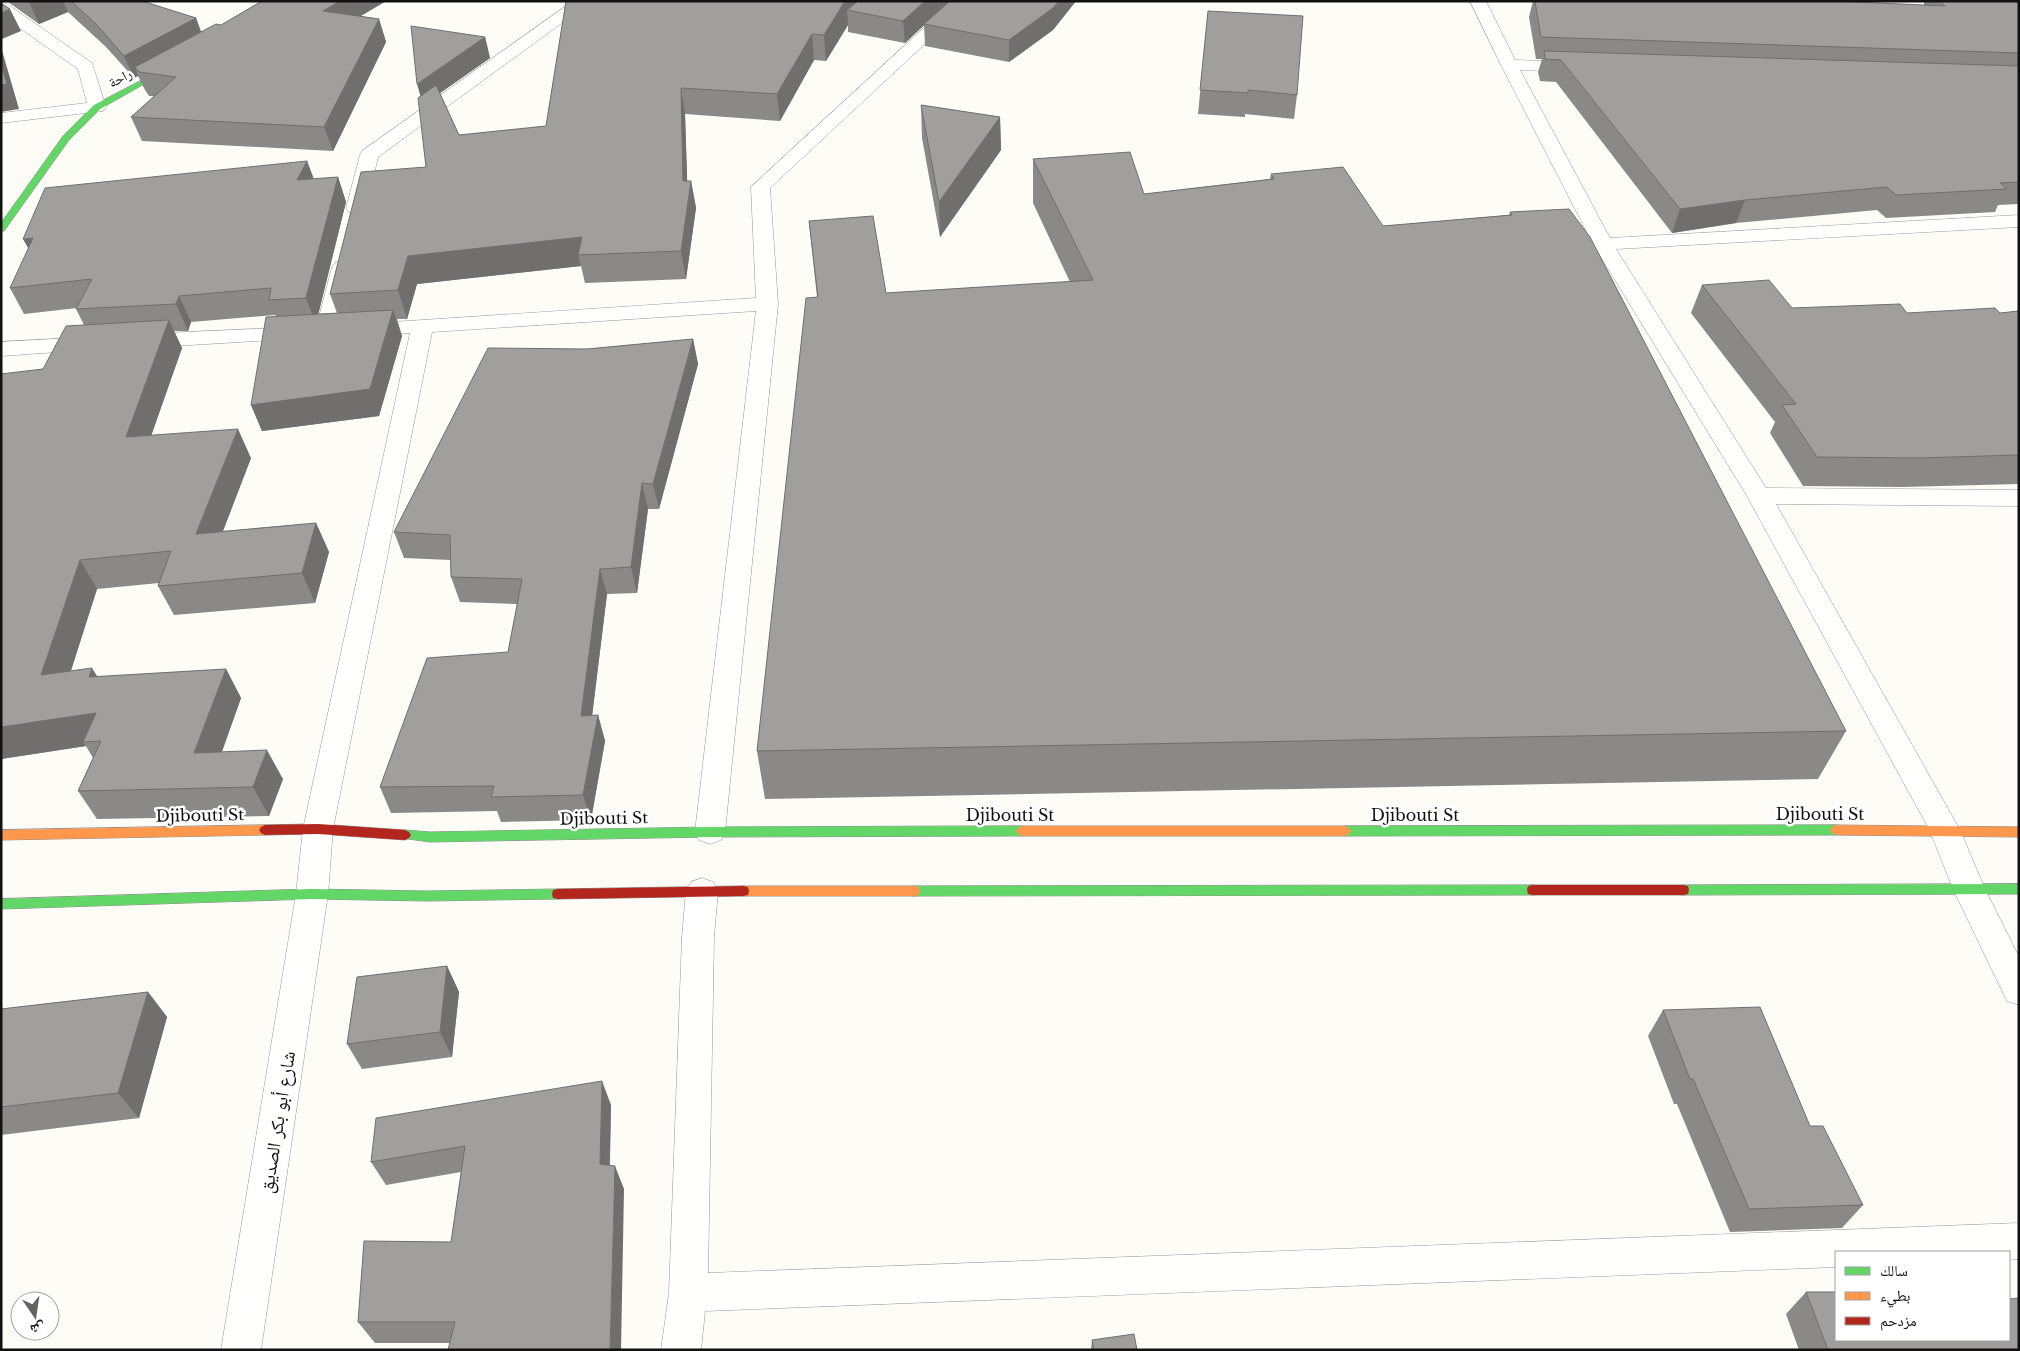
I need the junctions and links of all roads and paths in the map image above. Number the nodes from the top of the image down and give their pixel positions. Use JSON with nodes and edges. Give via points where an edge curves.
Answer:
{"nodes":[{"id":1,"x":584,"y":1,"type":"edge"},
{"id":2,"x":963,"y":1,"type":"edge"},
{"id":3,"x":1478,"y":1,"type":"edge"},
{"id":4,"x":1,"y":8,"type":"edge"},
{"id":5,"x":183,"y":61,"type":"edge"},
{"id":6,"x":1509,"y":65,"type":"junction"},
{"id":7,"x":1597,"y":68,"type":"edge"},
{"id":8,"x":98,"y":107,"type":"junction"},
{"id":9,"x":1,"y":118,"type":"edge"},
{"id":10,"x":353,"y":220,"type":"edge"},
{"id":11,"x":2019,"y":221,"type":"edge"},
{"id":12,"x":1,"y":229,"type":"edge"},
{"id":13,"x":1603,"y":244,"type":"junction"},
{"id":14,"x":346,"y":248,"type":"edge"},
{"id":15,"x":767,"y":304,"type":"junction"},
{"id":16,"x":422,"y":327,"type":"junction"},
{"id":17,"x":326,"y":332,"type":"junction"},
{"id":18,"x":1,"y":349,"type":"edge"},
{"id":19,"x":1759,"y":496,"type":"junction"},
{"id":20,"x":2019,"y":498,"type":"edge"},
{"id":21,"x":318,"y":828,"type":"junction"},
{"id":22,"x":1945,"y":830,"type":"junction"},
{"id":23,"x":710,"y":832,"type":"junction"},
{"id":24,"x":2019,"y":832,"type":"edge"},
{"id":25,"x":1,"y":834,"type":"edge"},
{"id":26,"x":1969,"y":889,"type":"junction"},
{"id":27,"x":2019,"y":889,"type":"edge"},
{"id":28,"x":702,"y":891,"type":"junction"},
{"id":29,"x":312,"y":894,"type":"junction"},
{"id":30,"x":1,"y":904,"type":"edge"},
{"id":31,"x":2019,"y":991,"type":"edge"},
{"id":32,"x":2019,"y":1241,"type":"edge"},
{"id":33,"x":688,"y":1293,"type":"junction"},
{"id":34,"x":242,"y":1350,"type":"edge"},
{"id":35,"x":681,"y":1350,"type":"edge"}],
"edges":[{"from":1,"to":10,"type":"street","via":[[369,155]]},
{"from":2,"to":15,"type":"street","via":[[760,187]]},
{"from":3,"to":6,"type":"street"},
{"from":4,"to":8,"type":"street","via":[[86,67]]},
{"from":5,"to":8,"type":"street","name":"راحة"},
{"from":6,"to":7,"type":"street"},
{"from":6,"to":13,"type":"street"},
{"from":8,"to":9,"type":"street"},
{"from":8,"to":12,"type":"street","name":"راحة","via":[[66,138]]},
{"from":11,"to":13,"type":"street"},
{"from":13,"to":19,"type":"street"},
{"from":14,"to":17,"type":"street"},
{"from":15,"to":16,"type":"street"},
{"from":15,"to":23,"type":"street"},
{"from":16,"to":17,"type":"street"},
{"from":16,"to":21,"type":"street","name":"شارع أبو بكر الصديق"},
{"from":17,"to":18,"type":"street"},
{"from":19,"to":20,"type":"street"},
{"from":19,"to":22,"type":"street"},
{"from":21,"to":23,"type":"street","name":"Djibouti St","via":[[430,838]]},
{"from":21,"to":25,"type":"street","name":"Djibouti St"},
{"from":21,"to":29,"type":"street","name":"شارع أبو بكر الصديق"},
{"from":22,"to":23,"type":"street","name":"Djibouti St"},
{"from":22,"to":24,"type":"street","name":"Djibouti St"},
{"from":22,"to":26,"type":"street"},
{"from":26,"to":27,"type":"street"},
{"from":26,"to":28,"type":"street"},
{"from":26,"to":31,"type":"street"},
{"from":28,"to":29,"type":"street","via":[[426,896]]},
{"from":28,"to":33,"type":"street"},
{"from":29,"to":30,"type":"street"},
{"from":29,"to":34,"type":"street","name":"شارع أبو بكر الصديق"},
{"from":32,"to":33,"type":"street"},
{"from":33,"to":35,"type":"street"}]}
